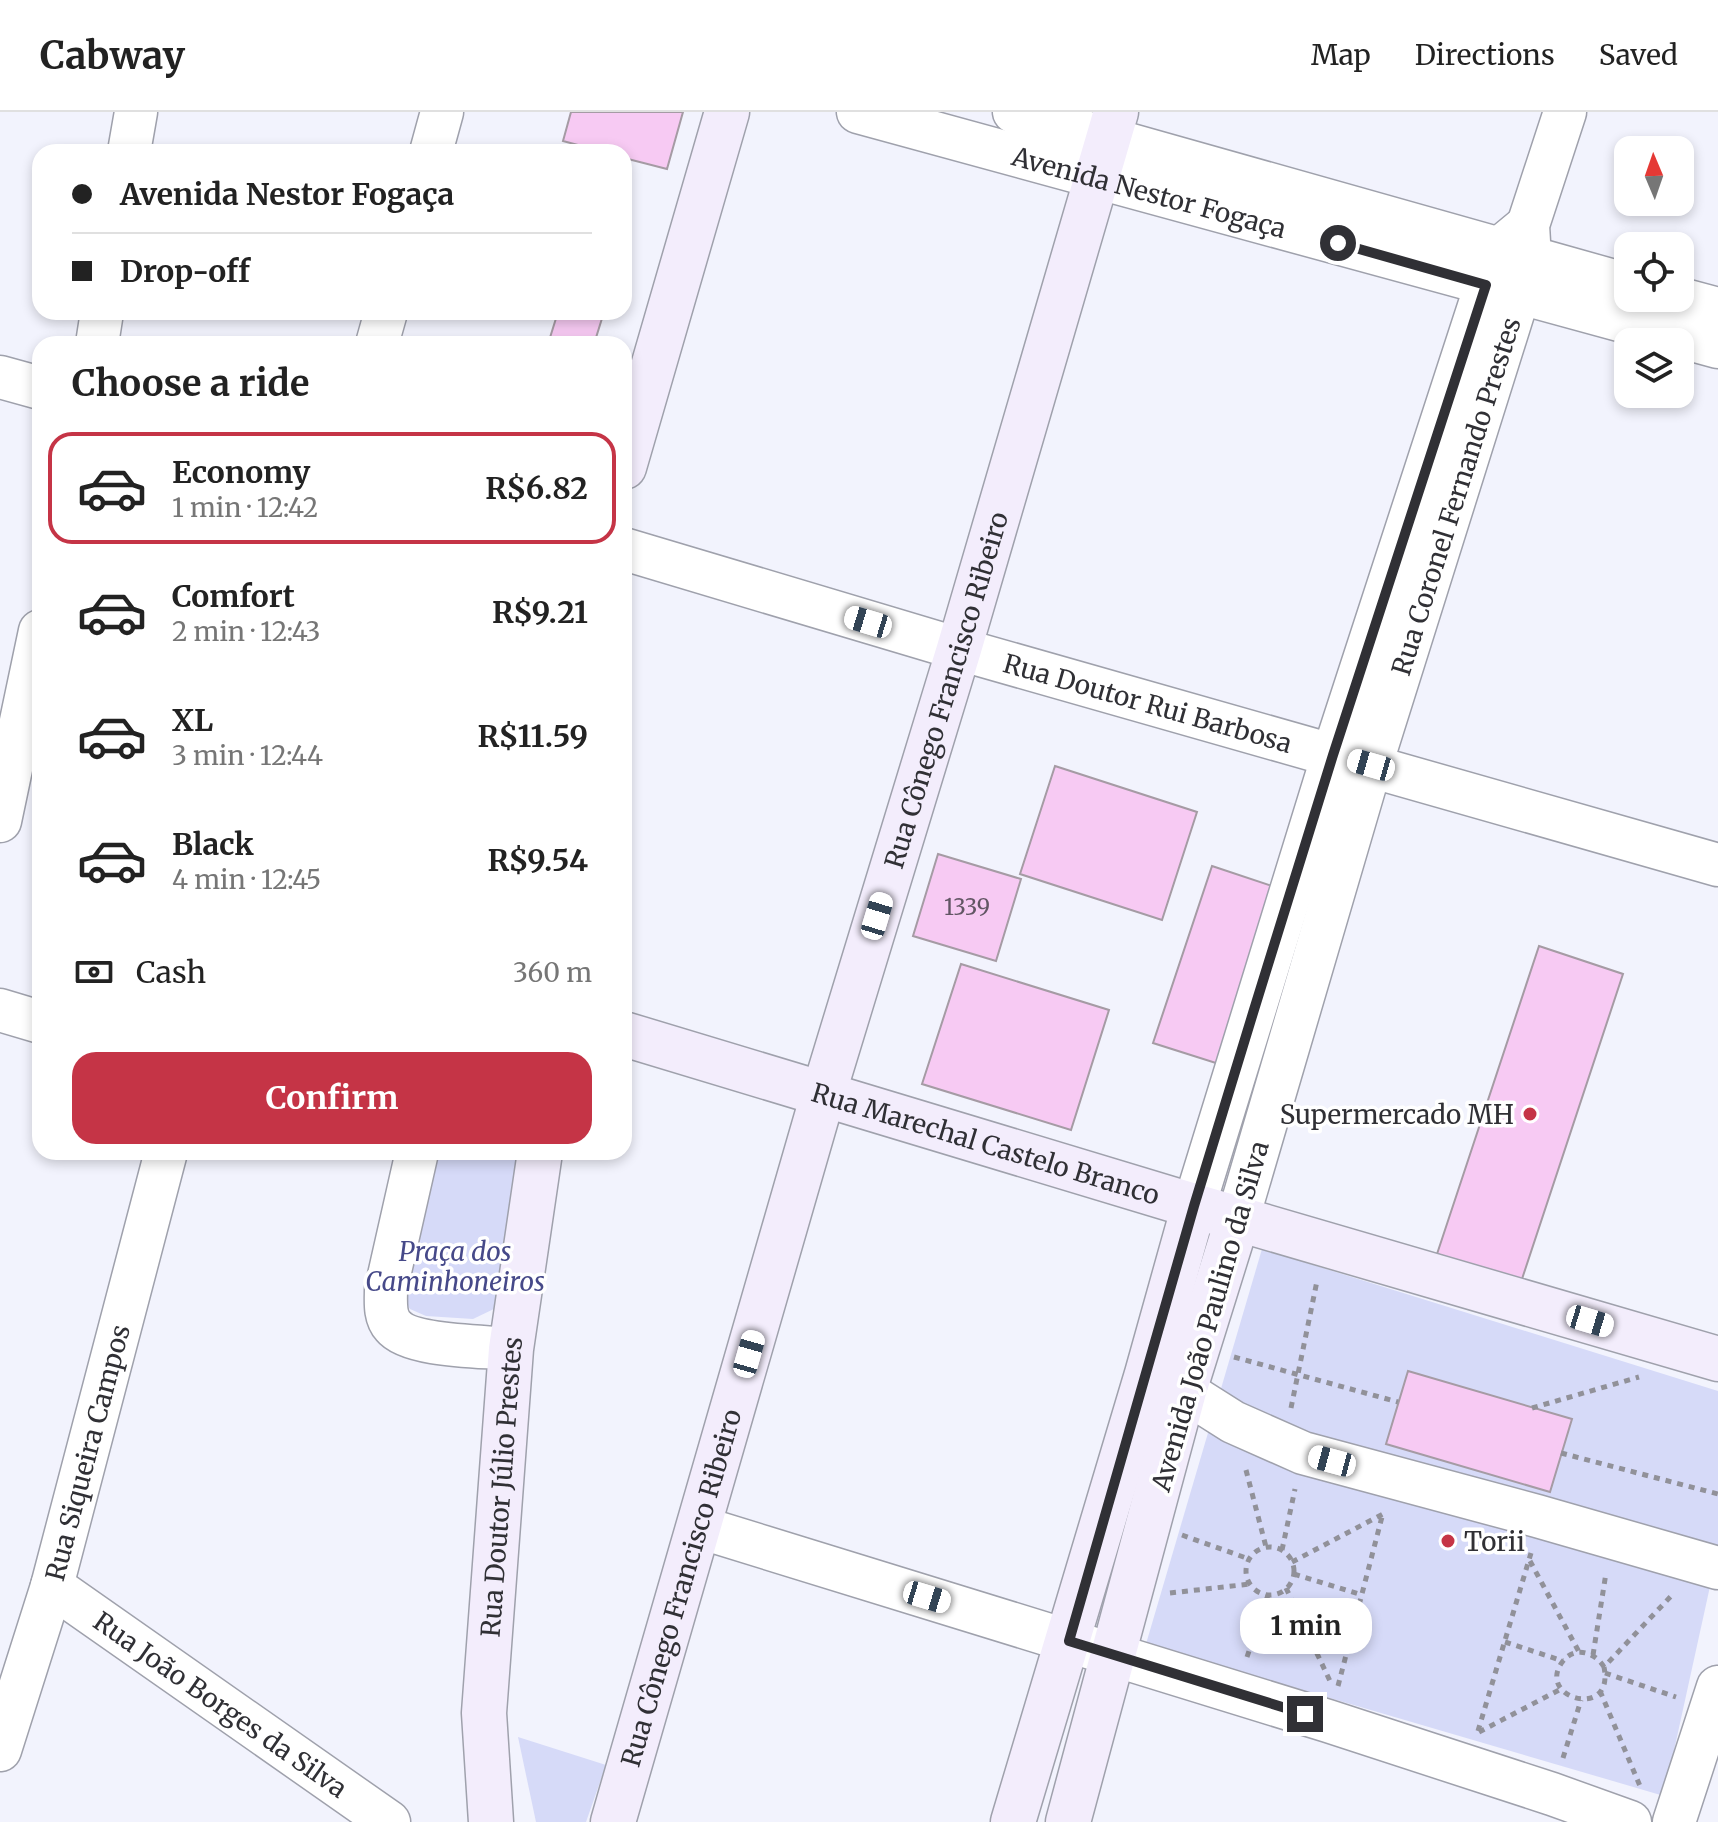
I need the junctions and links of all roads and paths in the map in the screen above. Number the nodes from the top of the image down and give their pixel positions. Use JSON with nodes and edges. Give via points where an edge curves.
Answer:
{"nodes":[{"id":1,"x":136,"y":112,"type":"edge"},
{"id":2,"x":442,"y":112,"type":"edge"},
{"id":3,"x":727,"y":112,"type":"edge"},
{"id":4,"x":858,"y":112,"type":"edge"},
{"id":5,"x":1014,"y":112,"type":"edge"},
{"id":6,"x":1565,"y":112,"type":"edge"},
{"id":7,"x":1112,"y":124,"type":"edge"},
{"id":8,"x":130,"y":144,"type":"edge"},
{"id":9,"x":433,"y":144,"type":"edge"},
{"id":10,"x":1095,"y":179,"type":"junction"},
{"id":11,"x":1323,"y":218,"type":"junction"},
{"id":12,"x":1513,"y":262,"type":"junction"},
{"id":13,"x":1614,"y":282,"type":"edge"},
{"id":14,"x":1694,"y":303,"type":"edge"},
{"id":15,"x":1718,"y":309,"type":"edge"},
{"id":16,"x":1718,"y":347,"type":"edge"},
{"id":17,"x":0,"y":377,"type":"edge"},
{"id":18,"x":32,"y":386,"type":"edge"},
{"id":19,"x":632,"y":439,"type":"edge"},
{"id":20,"x":632,"y":551,"type":"edge"},
{"id":21,"x":959,"y":649,"type":"junction"},
{"id":22,"x":32,"y":667,"type":"edge"},
{"id":23,"x":1352,"y":760,"type":"junction"},
{"id":24,"x":2,"y":802,"type":"edge"},
{"id":25,"x":1718,"y":865,"type":"edge"},
{"id":26,"x":1290,"y":895,"type":"junction"},
{"id":27,"x":1329,"y":909,"type":"junction"},
{"id":28,"x":0,"y":1010,"type":"edge"},
{"id":29,"x":32,"y":1020,"type":"edge"},
{"id":30,"x":632,"y":1036,"type":"edge"},
{"id":31,"x":823,"y":1095,"type":"junction"},
{"id":32,"x":164,"y":1160,"type":"edge"},
{"id":33,"x":415,"y":1160,"type":"edge"},
{"id":34,"x":539,"y":1160,"type":"edge"},
{"id":35,"x":1194,"y":1206,"type":"junction"},
{"id":36,"x":1238,"y":1218,"type":"junction"},
{"id":37,"x":1325,"y":1243,"type":"junction"},
{"id":38,"x":1198,"y":1346,"type":"junction"},
{"id":39,"x":511,"y":1349,"type":"junction"},
{"id":40,"x":1718,"y":1359,"type":"edge"},
{"id":41,"x":1650,"y":1374,"type":"dead end"},
{"id":42,"x":1298,"y":1376,"type":"junction"},
{"id":43,"x":1166,"y":1383,"type":"junction"},
{"id":44,"x":1398,"y":1402,"type":"dead end"},
{"id":45,"x":1532,"y":1408,"type":"dead end"},
{"id":46,"x":1233,"y":1422,"type":"junction"},
{"id":47,"x":1293,"y":1449,"type":"junction"},
{"id":48,"x":1561,"y":1453,"type":"dead end"},
{"id":49,"x":1718,"y":1494,"type":"edge"},
{"id":50,"x":1387,"y":1495,"type":"junction"},
{"id":51,"x":1537,"y":1516,"type":"junction"},
{"id":52,"x":1150,"y":1523,"type":"junction"},
{"id":53,"x":699,"y":1527,"type":"junction"},
{"id":54,"x":1612,"y":1537,"type":"junction"},
{"id":55,"x":1266,"y":1547,"type":"junction"},
{"id":56,"x":1282,"y":1550,"type":"junction"},
{"id":57,"x":1249,"y":1559,"type":"junction"},
{"id":58,"x":1529,"y":1560,"type":"junction"},
{"id":59,"x":1292,"y":1562,"type":"junction"},
{"id":60,"x":1710,"y":1565,"type":"edge"},
{"id":61,"x":1294,"y":1574,"type":"junction"},
{"id":62,"x":1250,"y":1584,"type":"junction"},
{"id":63,"x":52,"y":1586,"type":"junction"},
{"id":64,"x":1286,"y":1588,"type":"junction"},
{"id":65,"x":1268,"y":1594,"type":"junction"},
{"id":66,"x":1362,"y":1595,"type":"junction"},
{"id":67,"x":1129,"y":1597,"type":"junction"},
{"id":68,"x":1069,"y":1641,"type":"junction"},
{"id":69,"x":1505,"y":1642,"type":"junction"},
{"id":70,"x":1579,"y":1652,"type":"junction"},
{"id":71,"x":1115,"y":1655,"type":"junction"},
{"id":72,"x":1593,"y":1655,"type":"junction"},
{"id":73,"x":1563,"y":1661,"type":"junction"},
{"id":74,"x":1604,"y":1670,"type":"junction"},
{"id":75,"x":1561,"y":1689,"type":"junction"},
{"id":76,"x":1600,"y":1691,"type":"junction"},
{"id":77,"x":1235,"y":1692,"type":"junction"},
{"id":78,"x":1714,"y":1698,"type":"edge"},
{"id":79,"x":1581,"y":1700,"type":"junction"},
{"id":80,"x":1473,"y":1749,"type":"junction"},
{"id":81,"x":0,"y":1750,"type":"edge"},
{"id":82,"x":1552,"y":1794,"type":"junction"},
{"id":83,"x":1636,"y":1806,"type":"edge"},
{"id":84,"x":389,"y":1822,"type":"edge"},
{"id":85,"x":491,"y":1822,"type":"edge"},
{"id":86,"x":613,"y":1822,"type":"edge"},
{"id":87,"x":1013,"y":1822,"type":"edge"},
{"id":88,"x":1068,"y":1822,"type":"edge"},
{"id":89,"x":1674,"y":1822,"type":"edge"}],
"edges":[{"from":1,"to":8,"type":"street"},
{"from":2,"to":9,"type":"street"},
{"from":3,"to":19,"type":"main road"},
{"from":4,"to":10,"type":"street","name":"Avenida Nestor Fogaça"},
{"from":5,"to":7,"type":"street","name":"Avenida Nestor Fogaça"},
{"from":6,"to":12,"type":"street","name":"Rua Coronel Fernando Prestes"},
{"from":7,"to":10,"type":"main road","name":"Rua Cônego Francisco Ribeiro"},
{"from":7,"to":11,"type":"street","name":"Avenida Nestor Fogaça"},
{"from":10,"to":11,"type":"street","name":"Avenida Nestor Fogaça"},
{"from":10,"to":21,"type":"main road","name":"Rua Cônego Francisco Ribeiro"},
{"from":11,"to":12,"type":"street","name":"Avenida Nestor Fogaça"},
{"from":12,"to":13,"type":"street","name":"Avenida Nestor Fogaça"},
{"from":12,"to":16,"type":"street","name":"Avenida Nestor Fogaça"},
{"from":12,"to":23,"type":"street","name":"Rua Coronel Fernando Prestes"},
{"from":14,"to":15,"type":"street"},
{"from":17,"to":18,"type":"street"},
{"from":20,"to":21,"type":"street","name":"Rua Doutor Rui Barbosa"},
{"from":21,"to":23,"type":"street","name":"Rua Doutor Rui Barbosa"},
{"from":21,"to":31,"type":"main road","name":"Rua Cônego Francisco Ribeiro"},
{"from":22,"to":24,"type":"street"},
{"from":23,"to":25,"type":"street","name":"Rua Doutor Rui Barbosa"},
{"from":23,"to":26,"type":"street","name":"Avenida João Paulino da Silva"},
{"from":23,"to":27,"type":"street","name":"Avenida João Paulino da Silva"},
{"from":26,"to":27,"type":"street"},
{"from":26,"to":35,"type":"street","name":"Avenida João Paulino da Silva"},
{"from":27,"to":36,"type":"street","name":"Avenida João Paulino da Silva"},
{"from":28,"to":29,"type":"street"},
{"from":30,"to":31,"type":"main road","name":"Rua Marechal Castelo Branco"},
{"from":31,"to":35,"type":"main road","name":"Rua Marechal Castelo Branco"},
{"from":31,"to":53,"type":"main road","name":"Rua Cônego Francisco Ribeiro"},
{"from":32,"to":63,"type":"street","name":"Rua Siqueira Campos"},
{"from":33,"to":39,"type":"street","via":[[386,1289],[385,1308],[393,1326],[413,1339]]},
{"from":34,"to":39,"type":"main road","name":"Rua Doutor Júlio Prestes"},
{"from":35,"to":36,"type":"main road","name":"Rua Marechal Castelo Branco"},
{"from":35,"to":43,"type":"main road","name":"Avenida João Paulino da Silva"},
{"from":36,"to":37,"type":"main road","name":"Rua Marechal Castelo Branco"},
{"from":36,"to":38,"type":"main road","name":"Avenida João Paulino da Silva"},
{"from":37,"to":40,"type":"main road","name":"Rua Marechal Castelo Branco"},
{"from":37,"to":42,"type":"path"},
{"from":38,"to":42,"type":"path"},
{"from":38,"to":43,"type":"main road","name":"Avenida João Paulino da Silva"},
{"from":39,"to":85,"type":"main road","name":"Rua Doutor Júlio Prestes","via":[[484,1713]]},
{"from":41,"to":45,"type":"path"},
{"from":42,"to":44,"type":"path"},
{"from":42,"to":47,"type":"path"},
{"from":43,"to":46,"type":"street"},
{"from":43,"to":52,"type":"main road","name":"Avenida João Paulino da Silva"},
{"from":43,"to":68,"type":"main road","name":"Avenida João Paulino da Silva"},
{"from":46,"to":47,"type":"street"},
{"from":46,"to":55,"type":"path"},
{"from":47,"to":50,"type":"street"},
{"from":47,"to":56,"type":"path"},
{"from":48,"to":49,"type":"path"},
{"from":50,"to":51,"type":"street"},
{"from":50,"to":59,"type":"path"},
{"from":50,"to":66,"type":"path"},
{"from":51,"to":54,"type":"street"},
{"from":51,"to":58,"type":"path"},
{"from":52,"to":57,"type":"path"},
{"from":52,"to":67,"type":"main road","name":"Avenida João Paulino da Silva"},
{"from":53,"to":68,"type":"street"},
{"from":53,"to":86,"type":"main road","name":"Rua Cônego Francisco Ribeiro"},
{"from":54,"to":60,"type":"street"},
{"from":54,"to":72,"type":"path"},
{"from":55,"to":56,"type":"path"},
{"from":55,"to":57,"type":"path"},
{"from":56,"to":59,"type":"path"},
{"from":57,"to":62,"type":"path"},
{"from":58,"to":69,"type":"path"},
{"from":58,"to":70,"type":"path"},
{"from":59,"to":61,"type":"path"},
{"from":60,"to":74,"type":"path"},
{"from":61,"to":64,"type":"path"},
{"from":61,"to":66,"type":"path"},
{"from":62,"to":65,"type":"path"},
{"from":62,"to":67,"type":"path"},
{"from":63,"to":81,"type":"street","name":"Rua Siqueira Campos"},
{"from":63,"to":84,"type":"street","name":"Rua João Borges da Silva"},
{"from":64,"to":65,"type":"path"},
{"from":64,"to":66,"type":"path","via":[[1336,1694]]},
{"from":65,"to":77,"type":"path"},
{"from":67,"to":71,"type":"main road","name":"Avenida João Paulino da Silva"},
{"from":68,"to":71,"type":"street"},
{"from":68,"to":87,"type":"main road","name":"Avenida João Paulino da Silva"},
{"from":69,"to":73,"type":"path"},
{"from":69,"to":80,"type":"path"},
{"from":70,"to":72,"type":"path"},
{"from":70,"to":73,"type":"path"},
{"from":71,"to":77,"type":"street"},
{"from":71,"to":88,"type":"main road","name":"Avenida João Paulino da Silva"},
{"from":72,"to":74,"type":"path"},
{"from":73,"to":75,"type":"path","via":[[1557,1675]]},
{"from":74,"to":76,"type":"path"},
{"from":74,"to":78,"type":"path"},
{"from":75,"to":79,"type":"path"},
{"from":75,"to":80,"type":"path"},
{"from":76,"to":79,"type":"path"},
{"from":76,"to":83,"type":"path"},
{"from":77,"to":80,"type":"street"},
{"from":78,"to":89,"type":"street"},
{"from":79,"to":82,"type":"path"},
{"from":80,"to":82,"type":"street"},
{"from":82,"to":83,"type":"street"}]}
